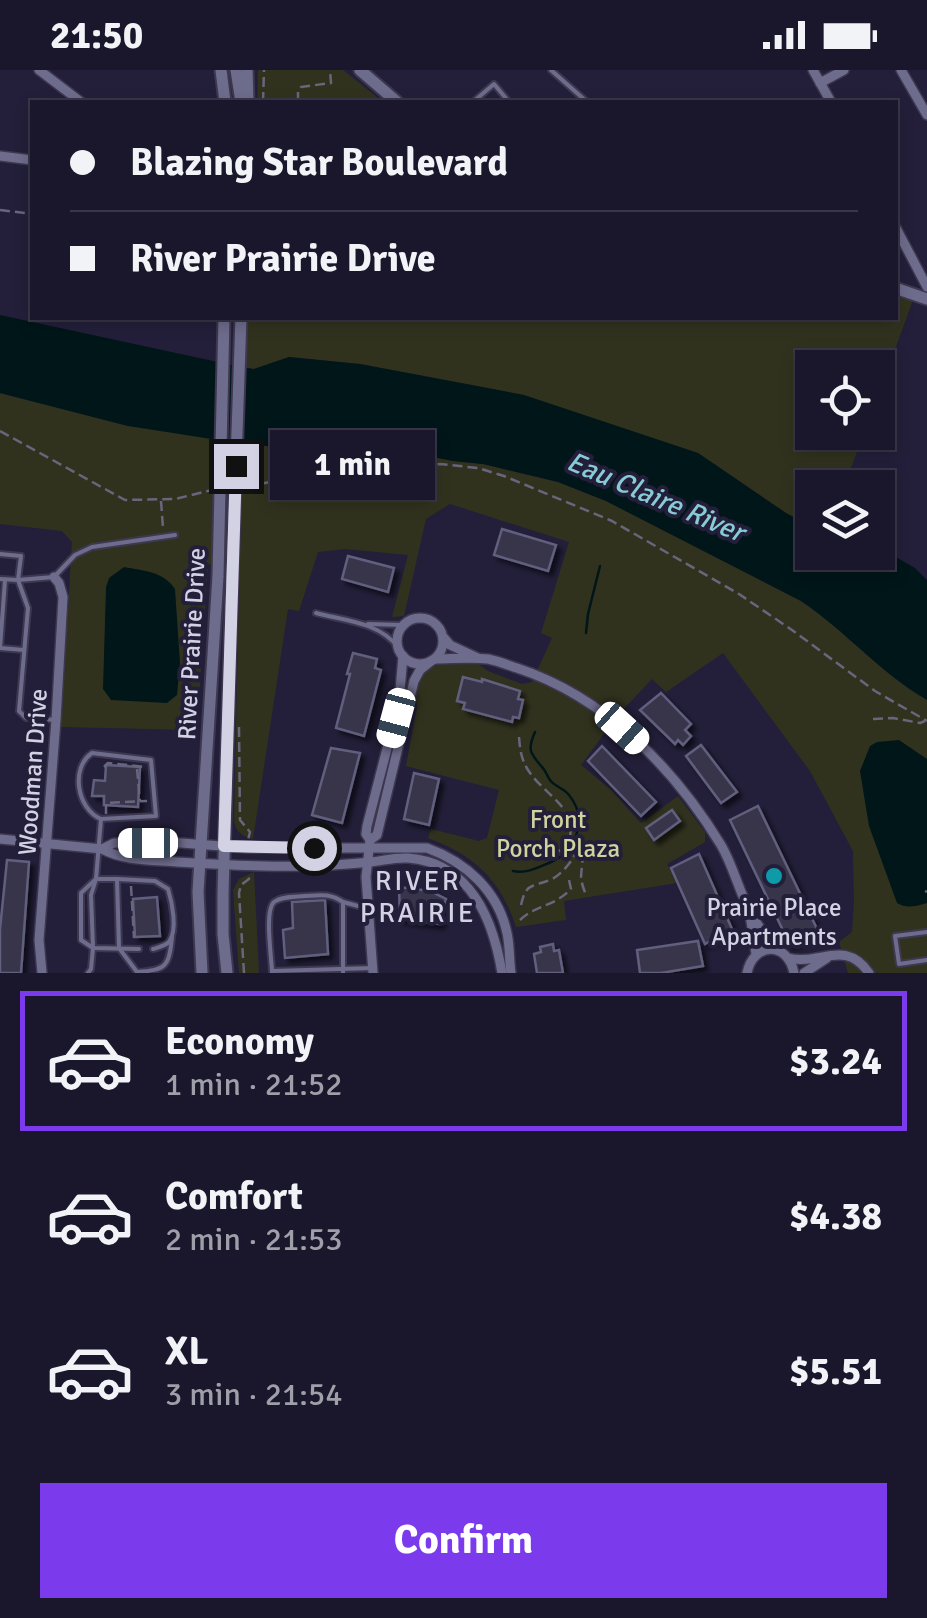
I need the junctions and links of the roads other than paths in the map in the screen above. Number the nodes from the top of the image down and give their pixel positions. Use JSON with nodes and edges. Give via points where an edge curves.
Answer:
{"nodes":[{"id":1,"x":38,"y":70,"type":"edge"},
{"id":2,"x":221,"y":70,"type":"edge"},
{"id":3,"x":236,"y":70,"type":"edge"},
{"id":4,"x":250,"y":70,"type":"edge"},
{"id":5,"x":360,"y":70,"type":"edge"},
{"id":6,"x":551,"y":70,"type":"edge"},
{"id":7,"x":814,"y":70,"type":"edge"},
{"id":8,"x":844,"y":70,"type":"edge"},
{"id":9,"x":900,"y":70,"type":"edge"},
{"id":10,"x":820,"y":83,"type":"junction"},
{"id":11,"x":78,"y":100,"type":"edge"},
{"id":12,"x":225,"y":100,"type":"edge"},
{"id":13,"x":245,"y":100,"type":"edge"},
{"id":14,"x":246,"y":100,"type":"edge"},
{"id":15,"x":395,"y":100,"type":"edge"},
{"id":16,"x":475,"y":100,"type":"edge"},
{"id":17,"x":508,"y":100,"type":"edge"},
{"id":18,"x":585,"y":100,"type":"edge"},
{"id":19,"x":829,"y":100,"type":"edge"},
{"id":20,"x":927,"y":116,"type":"edge"},
{"id":21,"x":0,"y":156,"type":"edge"},
{"id":22,"x":30,"y":160,"type":"edge"},
{"id":23,"x":898,"y":232,"type":"edge"},
{"id":24,"x":927,"y":288,"type":"edge"},
{"id":25,"x":898,"y":289,"type":"edge"},
{"id":26,"x":927,"y":299,"type":"edge"},
{"id":27,"x":224,"y":320,"type":"edge"},
{"id":28,"x":241,"y":320,"type":"edge"},
{"id":29,"x":175,"y":535,"type":"dead end"},
{"id":30,"x":0,"y":554,"type":"edge"},
{"id":31,"x":54,"y":577,"type":"junction"},
{"id":32,"x":2,"y":579,"type":"edge"},
{"id":33,"x":18,"y":580,"type":"junction"},
{"id":34,"x":316,"y":613,"type":"dead end"},
{"id":35,"x":364,"y":624,"type":"junction"},
{"id":36,"x":403,"y":625,"type":"junction"},
{"id":37,"x":443,"y":637,"type":"junction"},
{"id":38,"x":0,"y":648,"type":"edge"},
{"id":39,"x":24,"y":650,"type":"junction"},
{"id":40,"x":401,"y":652,"type":"junction"},
{"id":41,"x":480,"y":659,"type":"junction"},
{"id":42,"x":433,"y":660,"type":"junction"},
{"id":43,"x":56,"y":720,"type":"junction"},
{"id":44,"x":103,"y":819,"type":"junction"},
{"id":45,"x":0,"y":838,"type":"edge"},
{"id":46,"x":47,"y":844,"type":"junction"},
{"id":47,"x":201,"y":844,"type":"junction"},
{"id":48,"x":369,"y":844,"type":"junction"},
{"id":49,"x":224,"y":846,"type":"junction"},
{"id":50,"x":100,"y":849,"type":"junction"},
{"id":51,"x":200,"y":863,"type":"junction"},
{"id":52,"x":367,"y":863,"type":"junction"},
{"id":53,"x":224,"y":864,"type":"junction"},
{"id":54,"x":96,"y":879,"type":"junction"},
{"id":55,"x":117,"y":879,"type":"junction"},
{"id":56,"x":343,"y":902,"type":"junction"},
{"id":57,"x":368,"y":906,"type":"junction"},
{"id":58,"x":750,"y":912,"type":"junction"},
{"id":59,"x":927,"y":932,"type":"edge"},
{"id":60,"x":172,"y":937,"type":"junction"},
{"id":61,"x":93,"y":948,"type":"junction"},
{"id":62,"x":119,"y":948,"type":"junction"},
{"id":63,"x":139,"y":949,"type":"dead end"},
{"id":64,"x":153,"y":949,"type":"dead end"},
{"id":65,"x":784,"y":954,"type":"junction"},
{"id":66,"x":831,"y":956,"type":"junction"},
{"id":67,"x":753,"y":958,"type":"junction"},
{"id":68,"x":927,"y":960,"type":"edge"},
{"id":69,"x":343,"y":970,"type":"edge"},
{"id":70,"x":373,"y":970,"type":"edge"},
{"id":71,"x":272,"y":972,"type":"edge"},
{"id":72,"x":42,"y":973,"type":"edge"},
{"id":73,"x":88,"y":973,"type":"edge"},
{"id":74,"x":202,"y":973,"type":"edge"},
{"id":75,"x":227,"y":973,"type":"edge"},
{"id":76,"x":502,"y":973,"type":"edge"},
{"id":77,"x":510,"y":973,"type":"edge"},
{"id":78,"x":736,"y":973,"type":"edge"},
{"id":79,"x":747,"y":973,"type":"edge"},
{"id":80,"x":794,"y":973,"type":"edge"},
{"id":81,"x":804,"y":973,"type":"edge"},
{"id":82,"x":869,"y":973,"type":"edge"}],
"edges":[{"from":1,"to":11,"type":"street"},
{"from":2,"to":12,"type":"main road"},
{"from":3,"to":13,"type":"main road"},
{"from":4,"to":14,"type":"main road"},
{"from":5,"to":15,"type":"main road"},
{"from":6,"to":18,"type":"lane"},
{"from":7,"to":10,"type":"street"},
{"from":8,"to":10,"type":"street"},
{"from":9,"to":20,"type":"street"},
{"from":10,"to":19,"type":"street"},
{"from":16,"to":17,"type":"lane","via":[[494,84]]},
{"from":21,"to":22,"type":"street"},
{"from":23,"to":24,"type":"street"},
{"from":25,"to":26,"type":"main road"},
{"from":27,"to":47,"type":"main road","name":"River Prairie Drive","bridge":true,"via":[[218,576]]},
{"from":28,"to":49,"type":"main road","name":"River Prairie Drive","bridge":true},
{"from":29,"to":31,"type":"lane","via":[[83,550]]},
{"from":30,"to":33,"type":"lane","via":[[21,556]]},
{"from":31,"to":33,"type":"lane"},
{"from":31,"to":43,"type":"street","name":"Woodman Drive","via":[[63,597]]},
{"from":32,"to":33,"type":"lane"},
{"from":32,"to":38,"type":"lane"},
{"from":33,"to":39,"type":"lane","via":[[28,608]]},
{"from":34,"to":35,"type":"lane"},
{"from":35,"to":36,"type":"lane"},
{"from":35,"to":40,"type":"lane","via":[[390,637]]},
{"from":36,"to":37,"type":"street","via":[[428,619]]},
{"from":36,"to":40,"type":"street"},
{"from":37,"to":41,"type":"street"},
{"from":37,"to":42,"type":"street"},
{"from":38,"to":39,"type":"lane"},
{"from":39,"to":43,"type":"lane","via":[[20,710],[26,718]]},
{"from":40,"to":42,"type":"street","via":[[416,664]]},
{"from":40,"to":48,"type":"street","via":[[396,718],[367,826]]},
{"from":41,"to":42,"type":"street"},
{"from":41,"to":58,"type":"street","via":[[551,681],[639,743],[703,818]]},
{"from":42,"to":48,"type":"street","via":[[414,681],[377,835]]},
{"from":43,"to":46,"type":"street","name":"Woodman Drive"},
{"from":44,"to":44,"type":"lane","via":[[92,815],[79,792],[86,757],[151,760],[156,816]]},
{"from":44,"to":50,"type":"lane"},
{"from":45,"to":46,"type":"street"},
{"from":46,"to":50,"type":"street"},
{"from":46,"to":72,"type":"street","name":"Woodman Drive"},
{"from":47,"to":49,"type":"street"},
{"from":47,"to":50,"type":"street","via":[[114,843]]},
{"from":47,"to":51,"type":"main road","name":"River Prairie Drive"},
{"from":48,"to":49,"type":"street"},
{"from":48,"to":52,"type":"street"},
{"from":48,"to":77,"type":"street","via":[[427,848],[469,871],[502,916]]},
{"from":49,"to":53,"type":"main road","name":"River Prairie Drive"},
{"from":50,"to":51,"type":"street"},
{"from":50,"to":54,"type":"lane"},
{"from":51,"to":53,"type":"street"},
{"from":51,"to":74,"type":"main road","name":"River Prairie Drive"},
{"from":52,"to":53,"type":"street"},
{"from":52,"to":57,"type":"street"},
{"from":52,"to":76,"type":"street","via":[[420,860],[464,883],[494,930]]},
{"from":53,"to":75,"type":"main road","name":"River Prairie Drive"},
{"from":54,"to":55,"type":"lane"},
{"from":54,"to":61,"type":"lane"},
{"from":54,"to":61,"type":"lane","via":[[81,893],[80,940]]},
{"from":55,"to":60,"type":"lane","via":[[168,889]]},
{"from":55,"to":62,"type":"lane"},
{"from":56,"to":57,"type":"lane"},
{"from":56,"to":69,"type":"lane"},
{"from":56,"to":71,"type":"lane","via":[[330,894],[274,902]]},
{"from":57,"to":70,"type":"street"},
{"from":58,"to":65,"type":"street"},
{"from":58,"to":67,"type":"street"},
{"from":59,"to":68,"type":"lane","via":[[895,936],[899,964]]},
{"from":60,"to":62,"type":"lane","via":[[159,970],[136,972]]},
{"from":60,"to":64,"type":"lane"},
{"from":61,"to":62,"type":"lane"},
{"from":61,"to":73,"type":"lane"},
{"from":62,"to":63,"type":"lane"},
{"from":65,"to":66,"type":"street","via":[[805,960]]},
{"from":65,"to":67,"type":"street","via":[[763,950]]},
{"from":65,"to":80,"type":"street"},
{"from":66,"to":81,"type":"street"},
{"from":66,"to":82,"type":"street","via":[[849,955]]},
{"from":67,"to":78,"type":"street"},
{"from":67,"to":79,"type":"street"},
{"from":69,"to":70,"type":"lane"},
{"from":69,"to":71,"type":"lane"}]}
